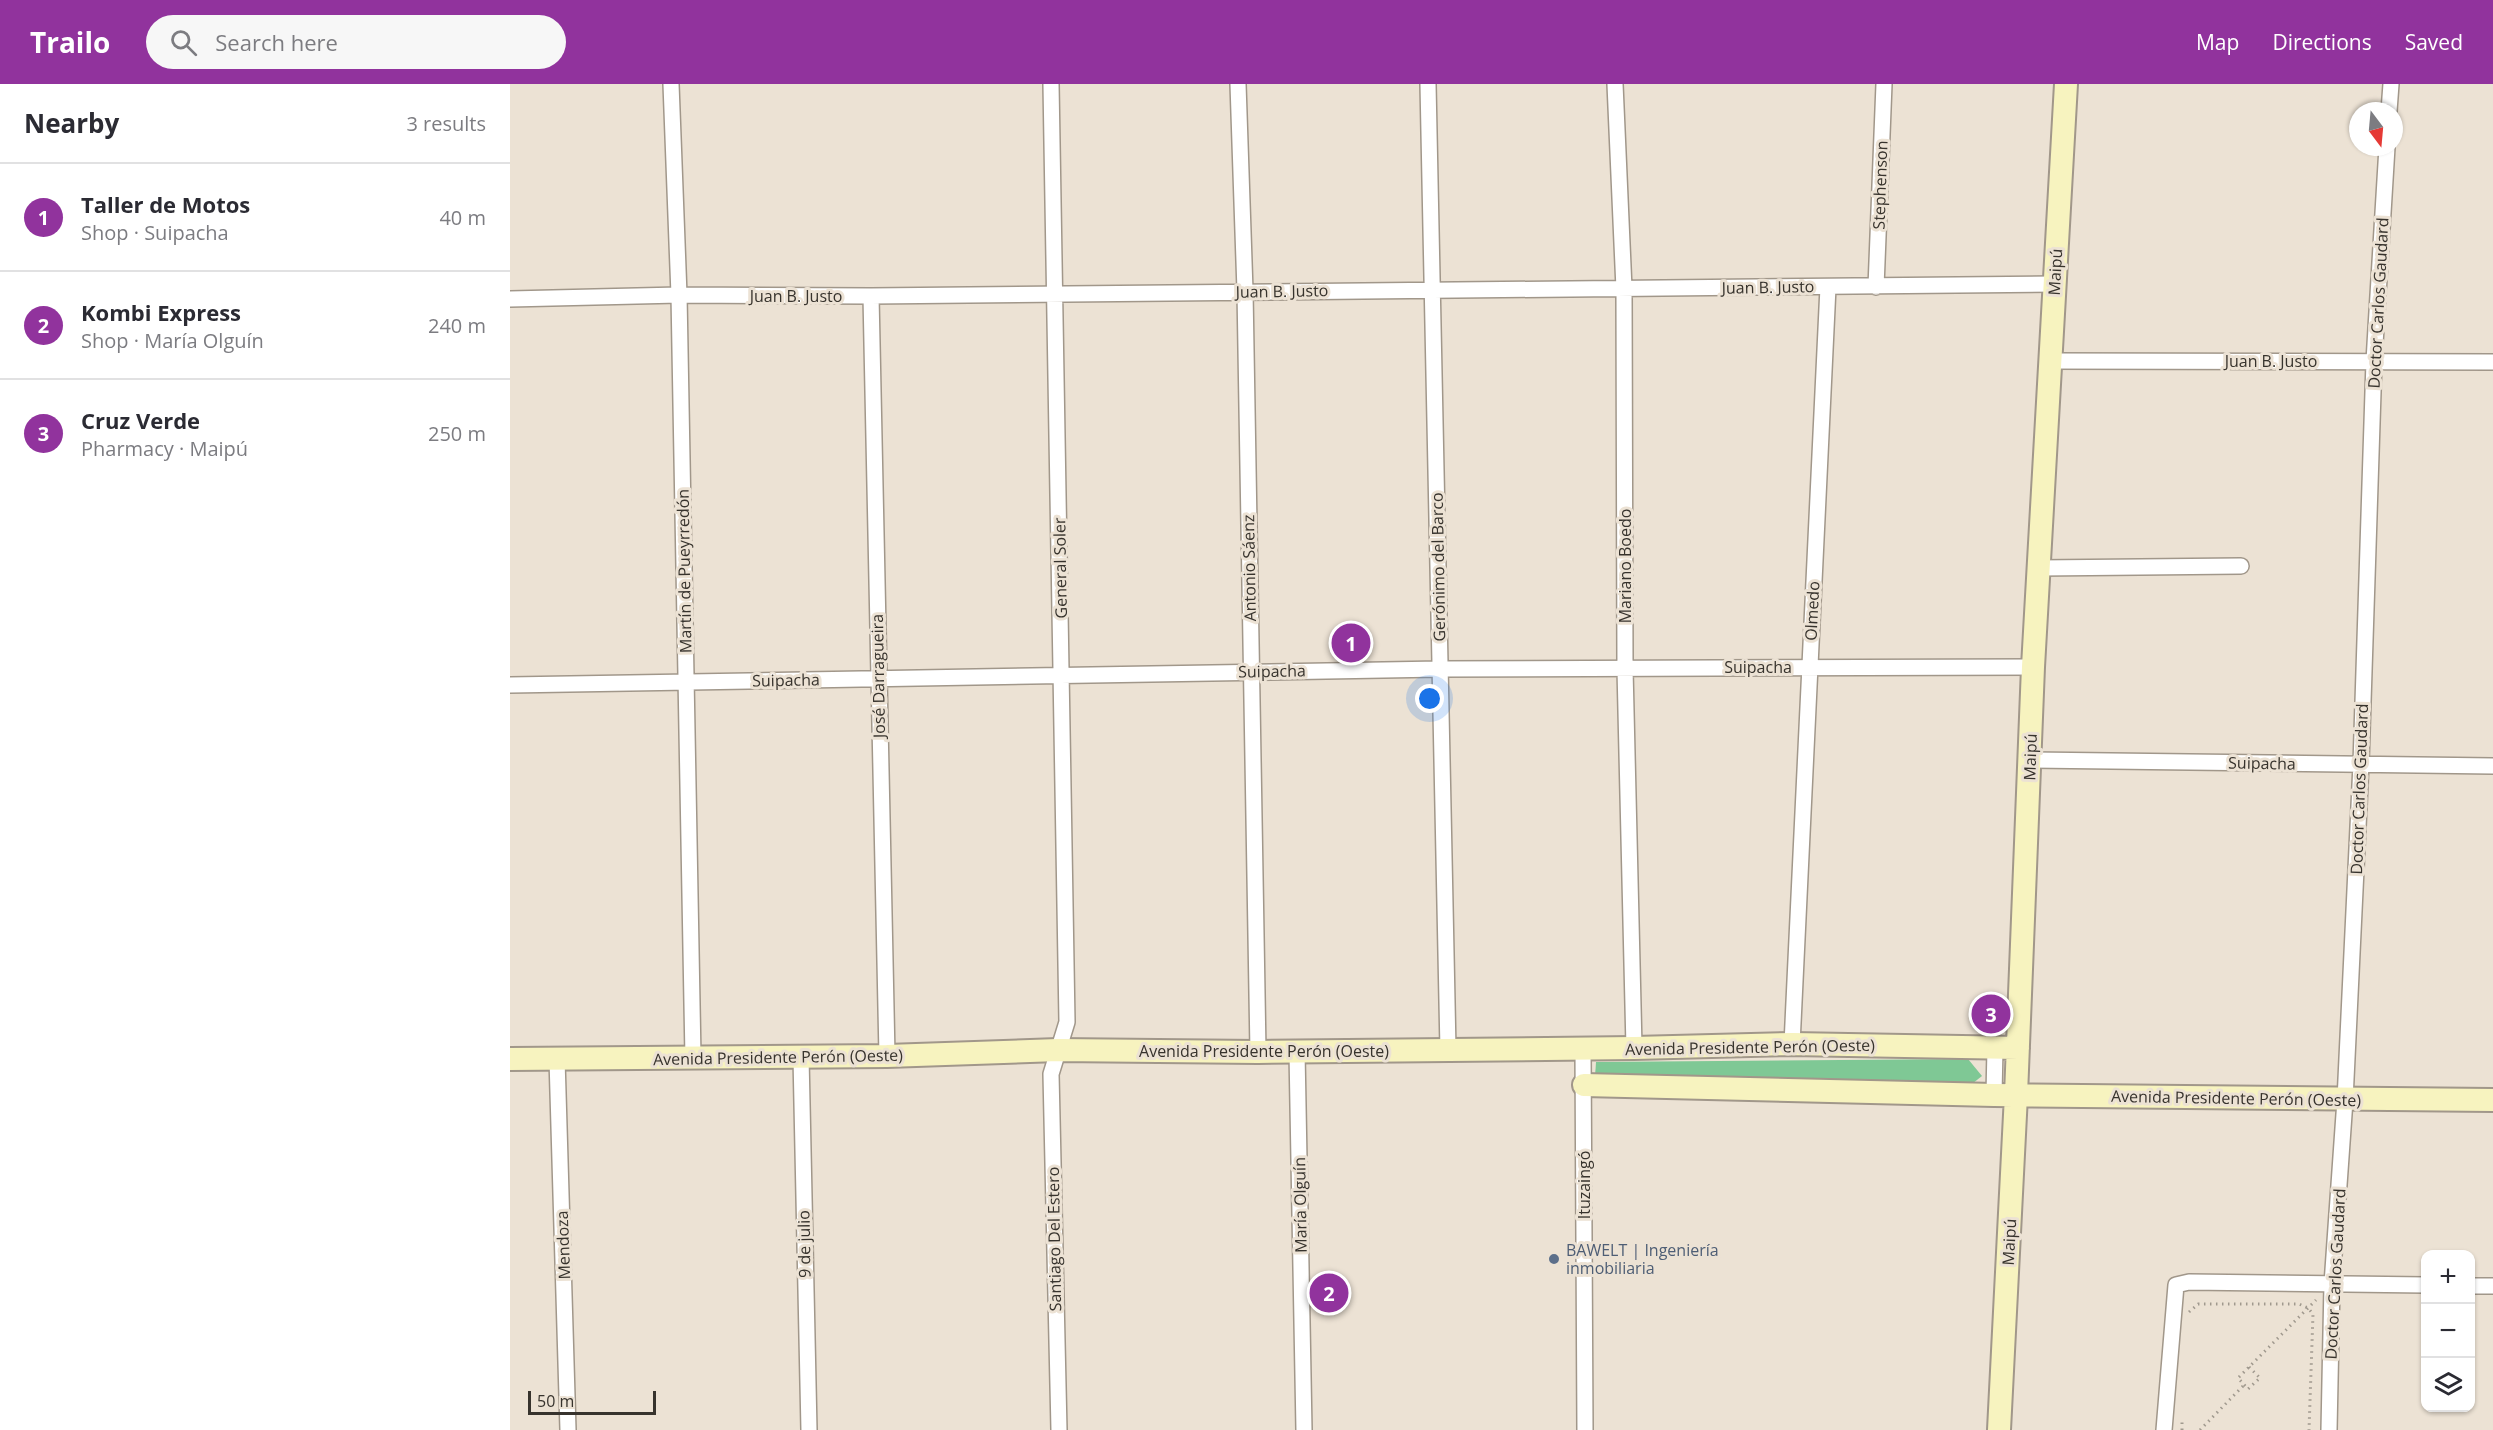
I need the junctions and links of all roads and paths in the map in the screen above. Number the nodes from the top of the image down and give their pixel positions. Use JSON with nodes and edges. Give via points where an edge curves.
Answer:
{"nodes":[{"id":1,"x":671,"y":84,"type":"edge"},
{"id":2,"x":1051,"y":84,"type":"edge"},
{"id":3,"x":1238,"y":84,"type":"edge"},
{"id":4,"x":1428,"y":84,"type":"edge"},
{"id":5,"x":1615,"y":84,"type":"edge"},
{"id":6,"x":1884,"y":84,"type":"edge"},
{"id":7,"x":2066,"y":84,"type":"edge"},
{"id":8,"x":2391,"y":84,"type":"edge"},
{"id":9,"x":2390,"y":102,"type":"edge"},
{"id":10,"x":2386,"y":156,"type":"edge"},
{"id":11,"x":2054,"y":284,"type":"junction"},
{"id":12,"x":1828,"y":287,"type":"junction"},
{"id":13,"x":1876,"y":287,"type":"junction"},
{"id":14,"x":1433,"y":289,"type":"junction"},
{"id":15,"x":1624,"y":289,"type":"junction"},
{"id":16,"x":1245,"y":291,"type":"junction"},
{"id":17,"x":1055,"y":292,"type":"junction"},
{"id":18,"x":679,"y":295,"type":"junction"},
{"id":19,"x":871,"y":296,"type":"junction"},
{"id":20,"x":510,"y":299,"type":"edge"},
{"id":21,"x":2050,"y":361,"type":"junction"},
{"id":22,"x":2374,"y":361,"type":"junction"},
{"id":23,"x":2493,"y":362,"type":"edge"},
{"id":24,"x":2241,"y":566,"type":"dead end"},
{"id":25,"x":2039,"y":568,"type":"junction"},
{"id":26,"x":1809,"y":667,"type":"junction"},
{"id":27,"x":2033,"y":667,"type":"junction"},
{"id":28,"x":1440,"y":669,"type":"junction"},
{"id":29,"x":1625,"y":669,"type":"junction"},
{"id":30,"x":1250,"y":672,"type":"junction"},
{"id":31,"x":1062,"y":674,"type":"junction"},
{"id":32,"x":878,"y":678,"type":"junction"},
{"id":33,"x":686,"y":683,"type":"junction"},
{"id":34,"x":510,"y":685,"type":"edge"},
{"id":35,"x":2031,"y":760,"type":"junction"},
{"id":36,"x":2361,"y":764,"type":"junction"},
{"id":37,"x":2493,"y":766,"type":"edge"},
{"id":38,"x":1792,"y":1044,"type":"junction"},
{"id":39,"x":1634,"y":1048,"type":"junction"},
{"id":40,"x":1995,"y":1048,"type":"junction"},
{"id":41,"x":2018,"y":1048,"type":"junction"},
{"id":42,"x":1583,"y":1049,"type":"junction"},
{"id":43,"x":1058,"y":1050,"type":"junction"},
{"id":44,"x":1448,"y":1050,"type":"junction"},
{"id":45,"x":1258,"y":1052,"type":"junction"},
{"id":46,"x":1297,"y":1052,"type":"junction"},
{"id":47,"x":887,"y":1056,"type":"junction"},
{"id":48,"x":801,"y":1057,"type":"junction"},
{"id":49,"x":693,"y":1058,"type":"junction"},
{"id":50,"x":510,"y":1059,"type":"edge"},
{"id":51,"x":557,"y":1059,"type":"junction"},
{"id":52,"x":1584,"y":1085,"type":"junction"},
{"id":53,"x":2005,"y":1095,"type":"junction"},
{"id":54,"x":2345,"y":1100,"type":"junction"},
{"id":55,"x":2493,"y":1100,"type":"edge"},
{"id":56,"x":2332,"y":1284,"type":"junction"},
{"id":57,"x":2421,"y":1285,"type":"edge"},
{"id":58,"x":2475,"y":1286,"type":"edge"},
{"id":59,"x":2493,"y":1286,"type":"edge"},
{"id":60,"x":2308,"y":1308,"type":"junction"},
{"id":61,"x":2186,"y":1314,"type":"dead end"},
{"id":62,"x":2249,"y":1367,"type":"junction"},
{"id":63,"x":2244,"y":1385,"type":"junction"},
{"id":64,"x":2182,"y":1418,"type":"dead end"},
{"id":65,"x":568,"y":1430,"type":"edge"},
{"id":66,"x":809,"y":1430,"type":"edge"},
{"id":67,"x":1059,"y":1430,"type":"edge"},
{"id":68,"x":1304,"y":1430,"type":"edge"},
{"id":69,"x":1585,"y":1430,"type":"edge"},
{"id":70,"x":1999,"y":1430,"type":"edge"},
{"id":71,"x":2164,"y":1430,"type":"edge"},
{"id":72,"x":2182,"y":1430,"type":"edge"},
{"id":73,"x":2200,"y":1430,"type":"edge"},
{"id":74,"x":2309,"y":1430,"type":"edge"},
{"id":75,"x":2329,"y":1430,"type":"edge"}],
"edges":[{"from":1,"to":18,"type":"street","name":"Martín de Pueyrredón"},
{"from":2,"to":17,"type":"street","name":"General Soler"},
{"from":3,"to":16,"type":"street","name":"Antonio Sáenz"},
{"from":4,"to":14,"type":"street","name":"Gerónimo del Barco"},
{"from":5,"to":15,"type":"street","name":"Mariano Boedo"},
{"from":6,"to":13,"type":"street","name":"Stephenson"},
{"from":7,"to":11,"type":"main road","name":"Maipú"},
{"from":8,"to":9,"type":"street"},
{"from":10,"to":22,"type":"street","name":"Doctor Carlos Gaudard"},
{"from":11,"to":13,"type":"street","name":"Juan B. Justo"},
{"from":11,"to":21,"type":"main road","name":"Maipú"},
{"from":12,"to":13,"type":"street","name":"Juan B. Justo"},
{"from":12,"to":15,"type":"street","name":"Juan B. Justo"},
{"from":12,"to":26,"type":"street","name":"Olmedo"},
{"from":14,"to":15,"type":"street","name":"Juan B. Justo"},
{"from":14,"to":16,"type":"street","name":"Juan B. Justo"},
{"from":14,"to":28,"type":"street","name":"Gerónimo del Barco"},
{"from":15,"to":29,"type":"street","name":"Mariano Boedo"},
{"from":16,"to":17,"type":"street","name":"Juan B. Justo"},
{"from":16,"to":30,"type":"street","name":"Antonio Sáenz"},
{"from":17,"to":19,"type":"street","name":"Juan B. Justo"},
{"from":17,"to":31,"type":"street","name":"General Soler"},
{"from":18,"to":19,"type":"street","name":"Juan B. Justo"},
{"from":18,"to":20,"type":"street","name":"Juan B. Justo"},
{"from":18,"to":33,"type":"street","name":"Martín de Pueyrredón"},
{"from":19,"to":32,"type":"street","name":"José Darragueira"},
{"from":21,"to":22,"type":"street","name":"Juan B. Justo"},
{"from":21,"to":25,"type":"main road","name":"Maipú"},
{"from":22,"to":23,"type":"street","name":"Juan B. Justo"},
{"from":22,"to":36,"type":"street","name":"Doctor Carlos Gaudard"},
{"from":24,"to":25,"type":"street"},
{"from":25,"to":27,"type":"main road","name":"Maipú"},
{"from":26,"to":27,"type":"street","name":"Suipacha"},
{"from":26,"to":29,"type":"street","name":"Suipacha"},
{"from":26,"to":38,"type":"street","name":"Olmedo"},
{"from":27,"to":35,"type":"main road","name":"Maipú"},
{"from":28,"to":29,"type":"street","name":"Suipacha"},
{"from":28,"to":30,"type":"street","name":"Suipacha"},
{"from":28,"to":44,"type":"street","name":"Gerónimo del Barco"},
{"from":29,"to":39,"type":"street","name":"Mariano Boedo"},
{"from":30,"to":31,"type":"street","name":"Suipacha"},
{"from":30,"to":45,"type":"street","name":"Antonio Sáenz"},
{"from":31,"to":32,"type":"street","name":"Suipacha"},
{"from":31,"to":43,"type":"street","name":"General Soler","via":[[1067,1022]]},
{"from":32,"to":33,"type":"street","name":"Suipacha"},
{"from":32,"to":47,"type":"street","name":"José Darragueira"},
{"from":33,"to":34,"type":"street","name":"Suipacha"},
{"from":33,"to":49,"type":"street","name":"Martín de Pueyrredón"},
{"from":35,"to":36,"type":"street","name":"Suipacha"},
{"from":35,"to":41,"type":"main road","name":"Maipú"},
{"from":36,"to":37,"type":"street","name":"Suipacha"},
{"from":36,"to":54,"type":"street","name":"Doctor Carlos Gaudard"},
{"from":38,"to":39,"type":"main road","name":"Avenida Presidente Perón (Oeste)"},
{"from":38,"to":40,"type":"main road","name":"Avenida Presidente Perón (Oeste)"},
{"from":39,"to":42,"type":"main road","name":"Avenida Presidente Perón (Oeste)"},
{"from":40,"to":41,"type":"main road","name":"Avenida Presidente Perón (Oeste)"},
{"from":40,"to":53,"type":"street","name":"Maipú"},
{"from":41,"to":53,"type":"main road","name":"Maipú"},
{"from":42,"to":44,"type":"main road","name":"Avenida Presidente Perón (Oeste)"},
{"from":42,"to":52,"type":"street","name":"Ituzaingó"},
{"from":43,"to":45,"type":"main road","name":"Avenida Presidente Perón (Oeste)"},
{"from":43,"to":47,"type":"main road","name":"Avenida Presidente Perón (Oeste)"},
{"from":43,"to":67,"type":"street","name":"Santiago Del Estero","via":[[1051,1074]]},
{"from":44,"to":46,"type":"main road","name":"Avenida Presidente Perón (Oeste)"},
{"from":45,"to":46,"type":"main road","name":"Avenida Presidente Perón (Oeste)"},
{"from":46,"to":68,"type":"street","name":"María Olguín"},
{"from":47,"to":48,"type":"main road","name":"Avenida Presidente Perón (Oeste)"},
{"from":48,"to":49,"type":"main road","name":"Avenida Presidente Perón (Oeste)"},
{"from":48,"to":66,"type":"street","name":"9 de julio"},
{"from":49,"to":51,"type":"main road","name":"Avenida Presidente Perón (Oeste)"},
{"from":50,"to":51,"type":"main road","name":"Avenida Presidente Perón (Oeste)"},
{"from":51,"to":65,"type":"street","name":"Mendoza"},
{"from":52,"to":53,"type":"main road","name":"Avenida Presidente Perón (Oeste)"},
{"from":52,"to":69,"type":"street","name":"Ituzaingó"},
{"from":53,"to":54,"type":"main road","name":"Avenida Presidente Perón (Oeste)"},
{"from":53,"to":70,"type":"main road","name":"Maipú"},
{"from":54,"to":55,"type":"main road","name":"Avenida Presidente Perón (Oeste)"},
{"from":54,"to":56,"type":"street","name":"Doctor Carlos Gaudard"},
{"from":56,"to":57,"type":"street"},
{"from":56,"to":60,"type":"path"},
{"from":56,"to":71,"type":"street","via":[[2176,1285]]},
{"from":56,"to":75,"type":"street","name":"Doctor Carlos Gaudard"},
{"from":58,"to":59,"type":"street"},
{"from":60,"to":61,"type":"path","via":[[2299,1304],[2198,1304]]},
{"from":60,"to":62,"type":"path"},
{"from":60,"to":74,"type":"path","via":[[2313,1314]]},
{"from":62,"to":63,"type":"path","via":[[2238,1378]]},
{"from":62,"to":63,"type":"path","via":[[2260,1378],[2248,1389]]},
{"from":63,"to":73,"type":"path"},
{"from":64,"to":72,"type":"path"}]}
